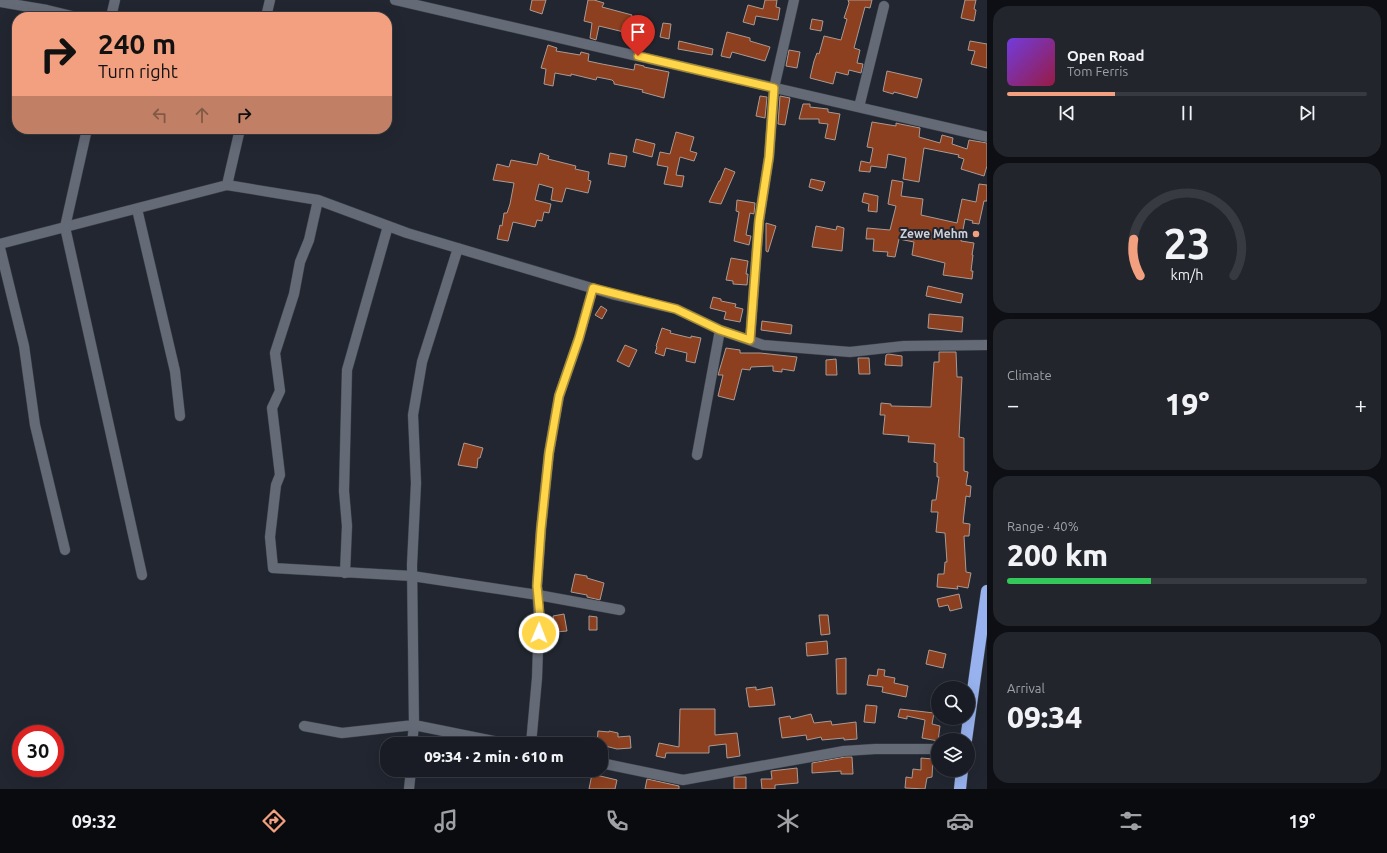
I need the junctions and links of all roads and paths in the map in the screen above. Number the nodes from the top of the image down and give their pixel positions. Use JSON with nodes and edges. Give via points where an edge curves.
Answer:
{"nodes":[{"id":1,"x":115,"y":0,"type":"edge"},
{"id":2,"x":270,"y":0,"type":"edge"},
{"id":3,"x":395,"y":0,"type":"edge"},
{"id":4,"x":442,"y":0,"type":"edge"},
{"id":5,"x":794,"y":0,"type":"edge"},
{"id":6,"x":0,"y":2,"type":"edge"},
{"id":7,"x":884,"y":6,"type":"dead end"},
{"id":8,"x":440,"y":10,"type":"junction"},
{"id":9,"x":55,"y":12,"type":"edge"},
{"id":10,"x":112,"y":12,"type":"edge"},
{"id":11,"x":267,"y":12,"type":"edge"},
{"id":12,"x":774,"y":88,"type":"junction"},
{"id":13,"x":859,"y":107,"type":"junction"},
{"id":14,"x":86,"y":134,"type":"edge"},
{"id":15,"x":239,"y":134,"type":"edge"},
{"id":16,"x":987,"y":137,"type":"edge"},
{"id":17,"x":227,"y":185,"type":"junction"},
{"id":18,"x":318,"y":200,"type":"junction"},
{"id":19,"x":137,"y":208,"type":"junction"},
{"id":20,"x":388,"y":226,"type":"junction"},
{"id":21,"x":65,"y":227,"type":"junction"},
{"id":22,"x":0,"y":244,"type":"edge"},
{"id":23,"x":0,"y":248,"type":"edge"},
{"id":24,"x":458,"y":248,"type":"junction"},
{"id":25,"x":593,"y":288,"type":"junction"},
{"id":26,"x":720,"y":330,"type":"junction"},
{"id":27,"x":750,"y":340,"type":"junction"},
{"id":28,"x":987,"y":345,"type":"edge"},
{"id":29,"x":180,"y":416,"type":"dead end"},
{"id":30,"x":697,"y":455,"type":"dead end"},
{"id":31,"x":65,"y":550,"type":"dead end"},
{"id":32,"x":345,"y":573,"type":"junction"},
{"id":33,"x":142,"y":575,"type":"dead end"},
{"id":34,"x":412,"y":576,"type":"junction"},
{"id":35,"x":987,"y":591,"type":"edge"},
{"id":36,"x":538,"y":595,"type":"junction"},
{"id":37,"x":987,"y":596,"type":"edge"},
{"id":38,"x":620,"y":610,"type":"dead end"},
{"id":39,"x":414,"y":724,"type":"junction"},
{"id":40,"x":304,"y":726,"type":"dead end"},
{"id":41,"x":967,"y":733,"type":"edge"},
{"id":42,"x":413,"y":737,"type":"edge"},
{"id":43,"x":475,"y":737,"type":"edge"},
{"id":44,"x":532,"y":737,"type":"edge"},
{"id":45,"x":931,"y":749,"type":"edge"},
{"id":46,"x":608,"y":765,"type":"edge"},
{"id":47,"x":410,"y":777,"type":"edge"},
{"id":48,"x":961,"y":777,"type":"edge"},
{"id":49,"x":683,"y":784,"type":"edge"},
{"id":50,"x":409,"y":789,"type":"edge"},
{"id":51,"x":960,"y":789,"type":"edge"}],
"edges":[{"from":1,"to":10,"type":"street"},
{"from":2,"to":11,"type":"street"},
{"from":3,"to":8,"type":"street"},
{"from":4,"to":8,"type":"street"},
{"from":5,"to":12,"type":"street"},
{"from":6,"to":9,"type":"street"},
{"from":7,"to":13,"type":"street"},
{"from":8,"to":12,"type":"street"},
{"from":12,"to":13,"type":"street"},
{"from":12,"to":27,"type":"street","via":[[769,157],[759,221]]},
{"from":13,"to":16,"type":"street"},
{"from":14,"to":21,"type":"street"},
{"from":15,"to":17,"type":"street"},
{"from":17,"to":18,"type":"street"},
{"from":17,"to":19,"type":"street"},
{"from":18,"to":20,"type":"street"},
{"from":18,"to":32,"type":"street","via":[[309,240],[300,262],[294,294],[275,352],[280,391],[272,408],[280,475],[276,485],[270,537],[273,568]]},
{"from":19,"to":21,"type":"street"},
{"from":19,"to":29,"type":"street","via":[[175,371]]},
{"from":20,"to":24,"type":"street"},
{"from":20,"to":32,"type":"street","via":[[347,370]]},
{"from":21,"to":22,"type":"street"},
{"from":21,"to":33,"type":"street"},
{"from":23,"to":31,"type":"street","via":[[24,346],[34,425]]},
{"from":24,"to":25,"type":"street"},
{"from":24,"to":34,"type":"street","via":[[422,362],[413,415],[416,484]]},
{"from":25,"to":26,"type":"street","via":[[676,309]]},
{"from":25,"to":36,"type":"street","via":[[559,396],[549,453],[541,529]]},
{"from":26,"to":27,"type":"street"},
{"from":26,"to":30,"type":"street"},
{"from":27,"to":28,"type":"street","via":[[764,345],[850,352],[904,346]]},
{"from":32,"to":34,"type":"street"},
{"from":34,"to":36,"type":"street"},
{"from":34,"to":39,"type":"street"},
{"from":35,"to":37,"type":"highway"},
{"from":36,"to":38,"type":"street"},
{"from":36,"to":44,"type":"street","via":[[540,618]]},
{"from":37,"to":41,"type":"highway"},
{"from":39,"to":40,"type":"street","via":[[342,733]]},
{"from":39,"to":42,"type":"street"},
{"from":39,"to":43,"type":"street"},
{"from":45,"to":49,"type":"street","via":[[844,751]]},
{"from":46,"to":49,"type":"street"},
{"from":47,"to":50,"type":"street"},
{"from":48,"to":51,"type":"highway"}]}
